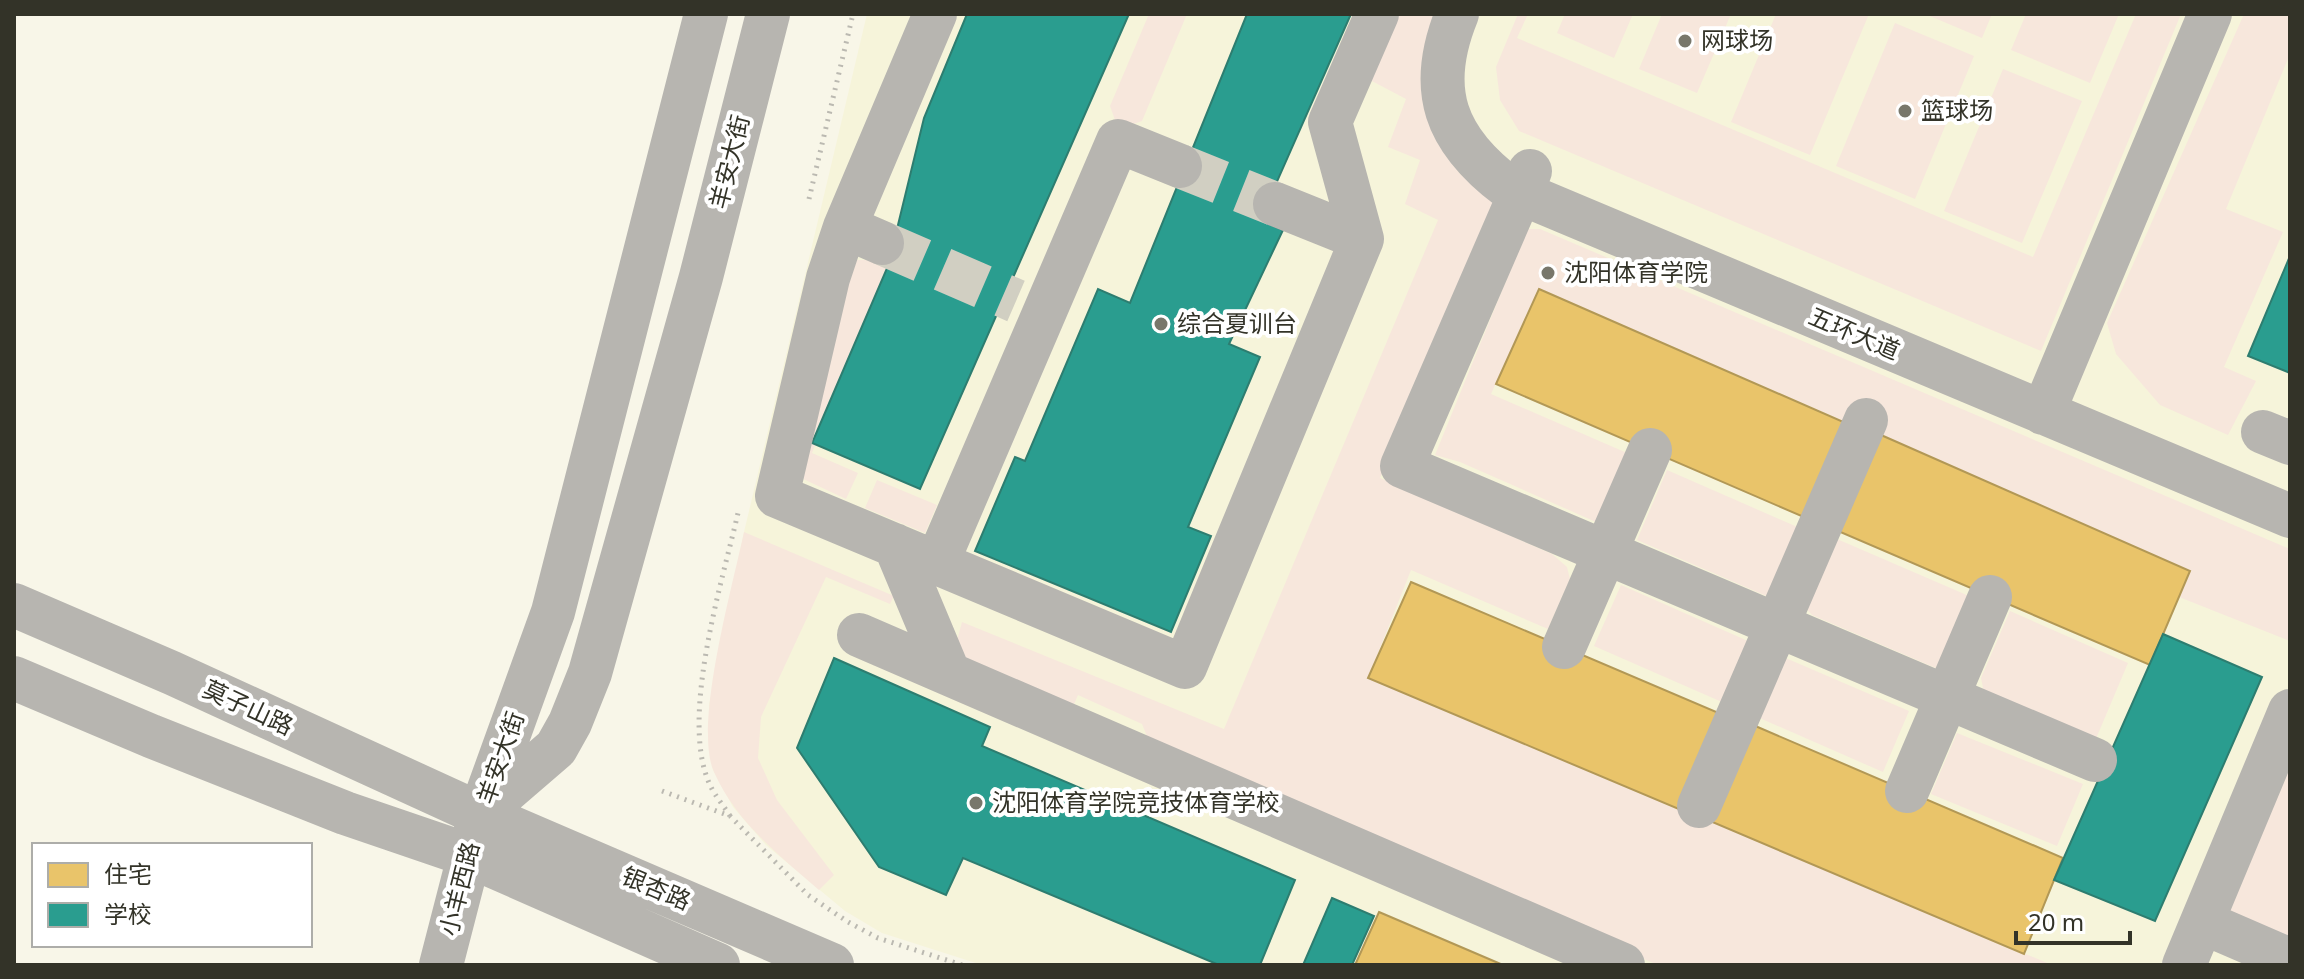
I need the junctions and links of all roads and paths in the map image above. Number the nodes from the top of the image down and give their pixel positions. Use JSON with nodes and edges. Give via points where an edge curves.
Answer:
{"nodes":[{"id":1,"x":706,"y":14,"type":"edge"},
{"id":2,"x":768,"y":14,"type":"edge"},
{"id":3,"x":935,"y":14,"type":"edge"},
{"id":4,"x":1377,"y":14,"type":"edge"},
{"id":5,"x":1457,"y":14,"type":"edge"},
{"id":6,"x":1487,"y":14,"type":"edge"},
{"id":7,"x":2210,"y":14,"type":"edge"},
{"id":8,"x":1461,"y":111,"type":"junction"},
{"id":9,"x":1180,"y":166,"type":"tunnel mouth"},
{"id":10,"x":1525,"y":182,"type":"junction"},
{"id":11,"x":1275,"y":204,"type":"tunnel mouth"},
{"id":12,"x":1362,"y":239,"type":"junction"},
{"id":13,"x":2048,"y":401,"type":"junction"},
{"id":14,"x":1866,"y":420,"type":"dead end"},
{"id":15,"x":1650,"y":450,"type":"dead end"},
{"id":16,"x":2290,"y":491,"type":"edge"},
{"id":17,"x":2290,"y":516,"type":"edge"},
{"id":18,"x":895,"y":545,"type":"junction"},
{"id":19,"x":1605,"y":553,"type":"junction"},
{"id":20,"x":937,"y":563,"type":"junction"},
{"id":21,"x":1990,"y":597,"type":"dead end"},
{"id":22,"x":14,"y":605,"type":"edge"},
{"id":23,"x":1777,"y":626,"type":"junction"},
{"id":24,"x":859,"y":635,"type":"dead end"},
{"id":25,"x":1564,"y":647,"type":"dead end"},
{"id":26,"x":949,"y":674,"type":"junction"},
{"id":27,"x":14,"y":678,"type":"edge"},
{"id":28,"x":1947,"y":697,"type":"junction"},
{"id":29,"x":2290,"y":711,"type":"edge"},
{"id":30,"x":2095,"y":760,"type":"dead end"},
{"id":31,"x":662,"y":791,"type":"dead end"},
{"id":32,"x":1907,"y":791,"type":"dead end"},
{"id":33,"x":1699,"y":806,"type":"dead end"},
{"id":34,"x":480,"y":814,"type":"junction"},
{"id":35,"x":468,"y":855,"type":"junction"},
{"id":36,"x":2202,"y":922,"type":"junction"},
{"id":37,"x":1547,"y":950,"type":"edge"},
{"id":38,"x":2290,"y":960,"type":"edge"},
{"id":39,"x":441,"y":965,"type":"edge"},
{"id":40,"x":718,"y":965,"type":"edge"},
{"id":41,"x":832,"y":965,"type":"edge"},
{"id":42,"x":962,"y":965,"type":"edge"},
{"id":43,"x":1623,"y":965,"type":"edge"},
{"id":44,"x":2184,"y":965,"type":"edge"}],
"edges":[{"from":1,"to":34,"type":"street","name":"羊安大街","via":[[553,612]]},
{"from":2,"to":34,"type":"street","name":"羊安大街","via":[[590,673],[556,748]]},
{"from":3,"to":18,"type":"street","via":[[863,235],[828,278],[777,496]]},
{"from":4,"to":12,"type":"street","via":[[1330,122]]},
{"from":5,"to":8,"type":"street","via":[[1441,73]]},
{"from":6,"to":8,"type":"street","via":[[1472,49]]},
{"from":7,"to":13,"type":"street"},
{"from":8,"to":10,"type":"street","name":"五环大道"},
{"from":9,"to":20,"type":"street","via":[[1118,141],[1030,307]]},
{"from":10,"to":13,"type":"street","name":"五环大道"},
{"from":10,"to":19,"type":"street","via":[[1402,466]]},
{"from":11,"to":12,"type":"street"},
{"from":12,"to":20,"type":"street","via":[[1185,667]]},
{"from":13,"to":16,"type":"street","name":"五环大道"},
{"from":13,"to":17,"type":"street","name":"五环大道"},
{"from":14,"to":23,"type":"street"},
{"from":15,"to":19,"type":"street"},
{"from":18,"to":20,"type":"street"},
{"from":18,"to":26,"type":"street"},
{"from":19,"to":23,"type":"street"},
{"from":19,"to":25,"type":"street"},
{"from":21,"to":28,"type":"street"},
{"from":22,"to":34,"type":"street","name":"莫子山路"},
{"from":23,"to":28,"type":"street"},
{"from":23,"to":33,"type":"street"},
{"from":24,"to":26,"type":"street"},
{"from":26,"to":37,"type":"street"},
{"from":27,"to":35,"type":"street","via":[[331,807]]},
{"from":28,"to":30,"type":"street"},
{"from":28,"to":32,"type":"street"},
{"from":29,"to":36,"type":"street"},
{"from":31,"to":42,"type":"path","via":[[730,816],[808,895],[848,922],[878,938]]},
{"from":34,"to":35,"type":"street","name":"小羊西路"},
{"from":34,"to":41,"type":"street","name":"银杏路"},
{"from":35,"to":39,"type":"street","name":"小羊西路"},
{"from":35,"to":40,"type":"street"},
{"from":36,"to":38,"type":"street"},
{"from":36,"to":44,"type":"street"},
{"from":37,"to":43,"type":"street"}]}
